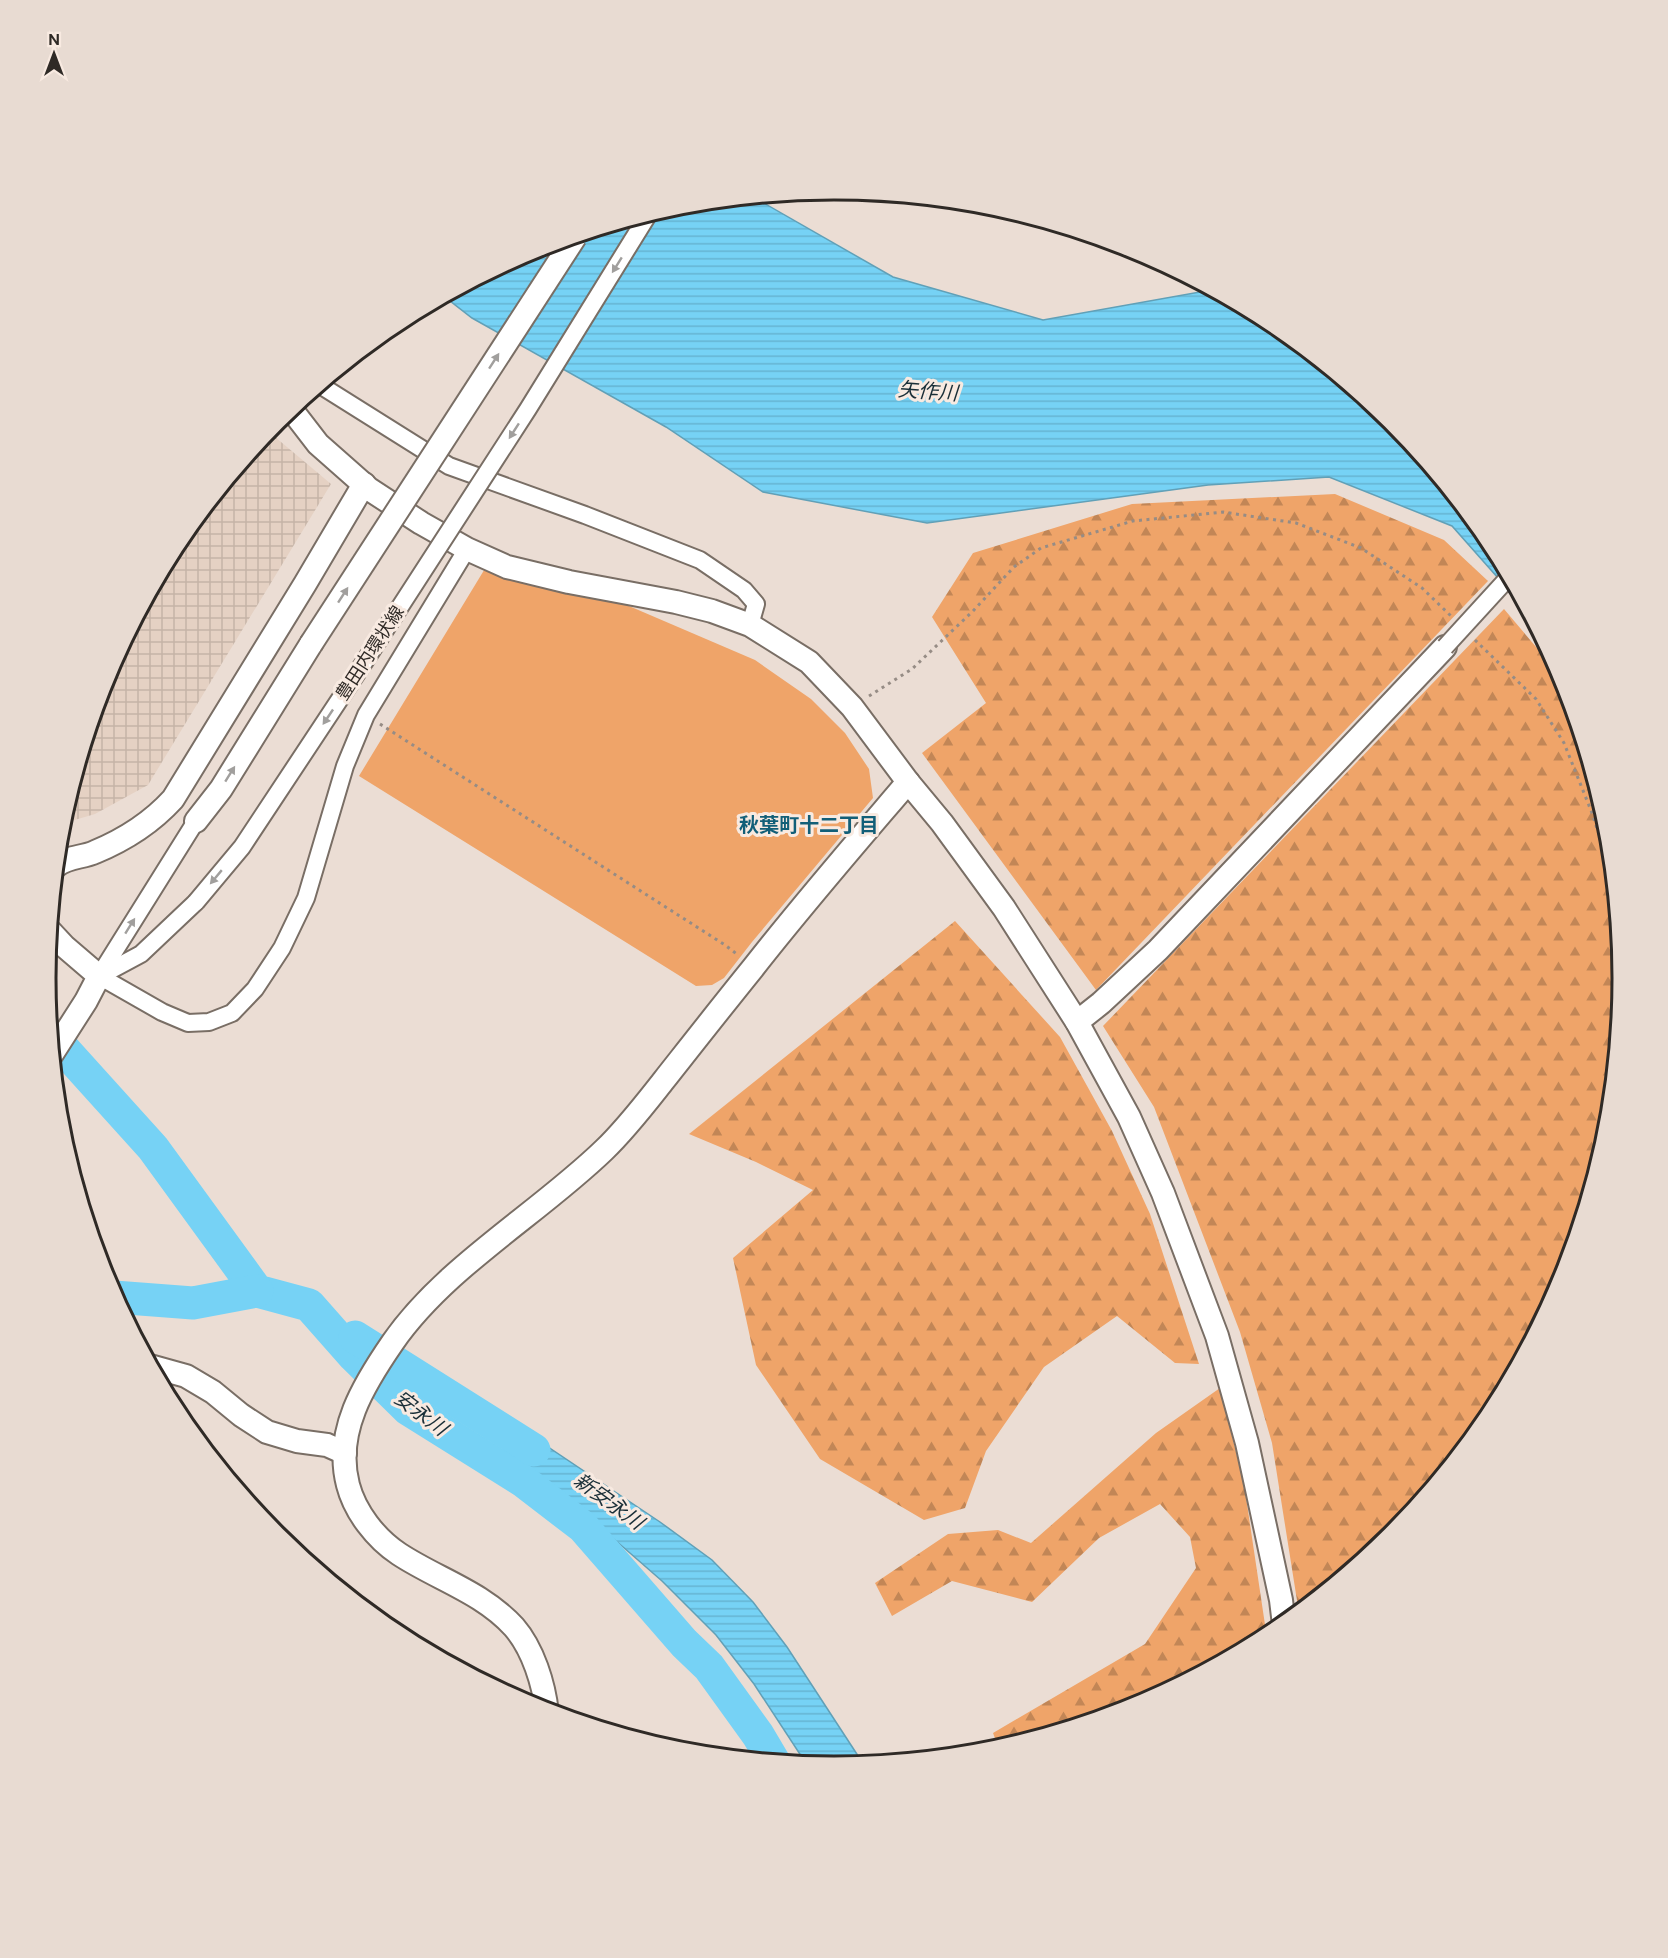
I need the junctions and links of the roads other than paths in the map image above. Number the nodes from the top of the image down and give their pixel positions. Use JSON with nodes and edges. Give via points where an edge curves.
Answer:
{"nodes":[{"id":1,"x":642,"y":225,"type":"edge"},
{"id":2,"x":568,"y":248,"type":"edge"},
{"id":3,"x":327,"y":389,"type":"edge"},
{"id":4,"x":297,"y":417,"type":"edge"},
{"id":5,"x":364,"y":484,"type":"junction"},
{"id":6,"x":467,"y":549,"type":"junction"},
{"id":7,"x":1504,"y":583,"type":"edge"},
{"id":8,"x":750,"y":625,"type":"junction"},
{"id":9,"x":1445,"y":647,"type":"joint"},
{"id":10,"x":908,"y":782,"type":"junction"},
{"id":11,"x":196,"y":821,"type":"joint"},
{"id":12,"x":65,"y":860,"type":"edge"},
{"id":13,"x":57,"y":938,"type":"edge"},
{"id":14,"x":99,"y":976,"type":"junction"},
{"id":15,"x":1077,"y":1022,"type":"junction"},
{"id":16,"x":58,"y":1044,"type":"edge"},
{"id":17,"x":161,"y":1369,"type":"edge"},
{"id":18,"x":345,"y":1453,"type":"junction"},
{"id":19,"x":1283,"y":1615,"type":"edge"},
{"id":20,"x":545,"y":1701,"type":"edge"}],
"edges":[{"from":1,"to":14,"type":"street","name":"豊田内環状線","one_way":true,"bridge":true,"via":[[528,409],[242,846],[196,902],[141,954]]},
{"from":11,"to":2,"type":"street","one_way":true,"bridge":true,"via":[[221,789]]},
{"from":3,"to":8,"type":"street","via":[[449,466],[700,560],[744,590],[756,604]]},
{"from":4,"to":5,"type":"street","via":[[318,444]]},
{"from":5,"to":6,"type":"street","via":[[421,524]]},
{"from":5,"to":12,"type":"street","via":[[173,799],[155,818],[111,844]]},
{"from":6,"to":8,"type":"street","via":[[507,567],[685,604]]},
{"from":6,"to":14,"type":"street","via":[[366,715],[345,766],[306,898],[282,948],[255,988],[232,1013],[209,1022],[188,1023]]},
{"from":7,"to":9,"type":"street","bridge":true},
{"from":8,"to":10,"type":"street","via":[[809,662],[852,707]]},
{"from":9,"to":15,"type":"street","via":[[1158,950]]},
{"from":10,"to":15,"type":"street","via":[[1005,908]]},
{"from":10,"to":18,"type":"street","via":[[606,1149],[450,1279],[395,1340],[362,1390],[346,1434]]},
{"from":14,"to":11,"type":"street","one_way":true},
{"from":13,"to":14,"type":"street"},
{"from":14,"to":16,"type":"street"},
{"from":15,"to":19,"type":"street","via":[[1129,1117],[1163,1193],[1217,1336],[1247,1443]]},
{"from":17,"to":18,"type":"street","via":[[186,1376],[267,1432],[327,1445]]},
{"from":18,"to":20,"type":"street","via":[[348,1485],[362,1517],[397,1553],[473,1595],[516,1629],[532,1658]]}]}
